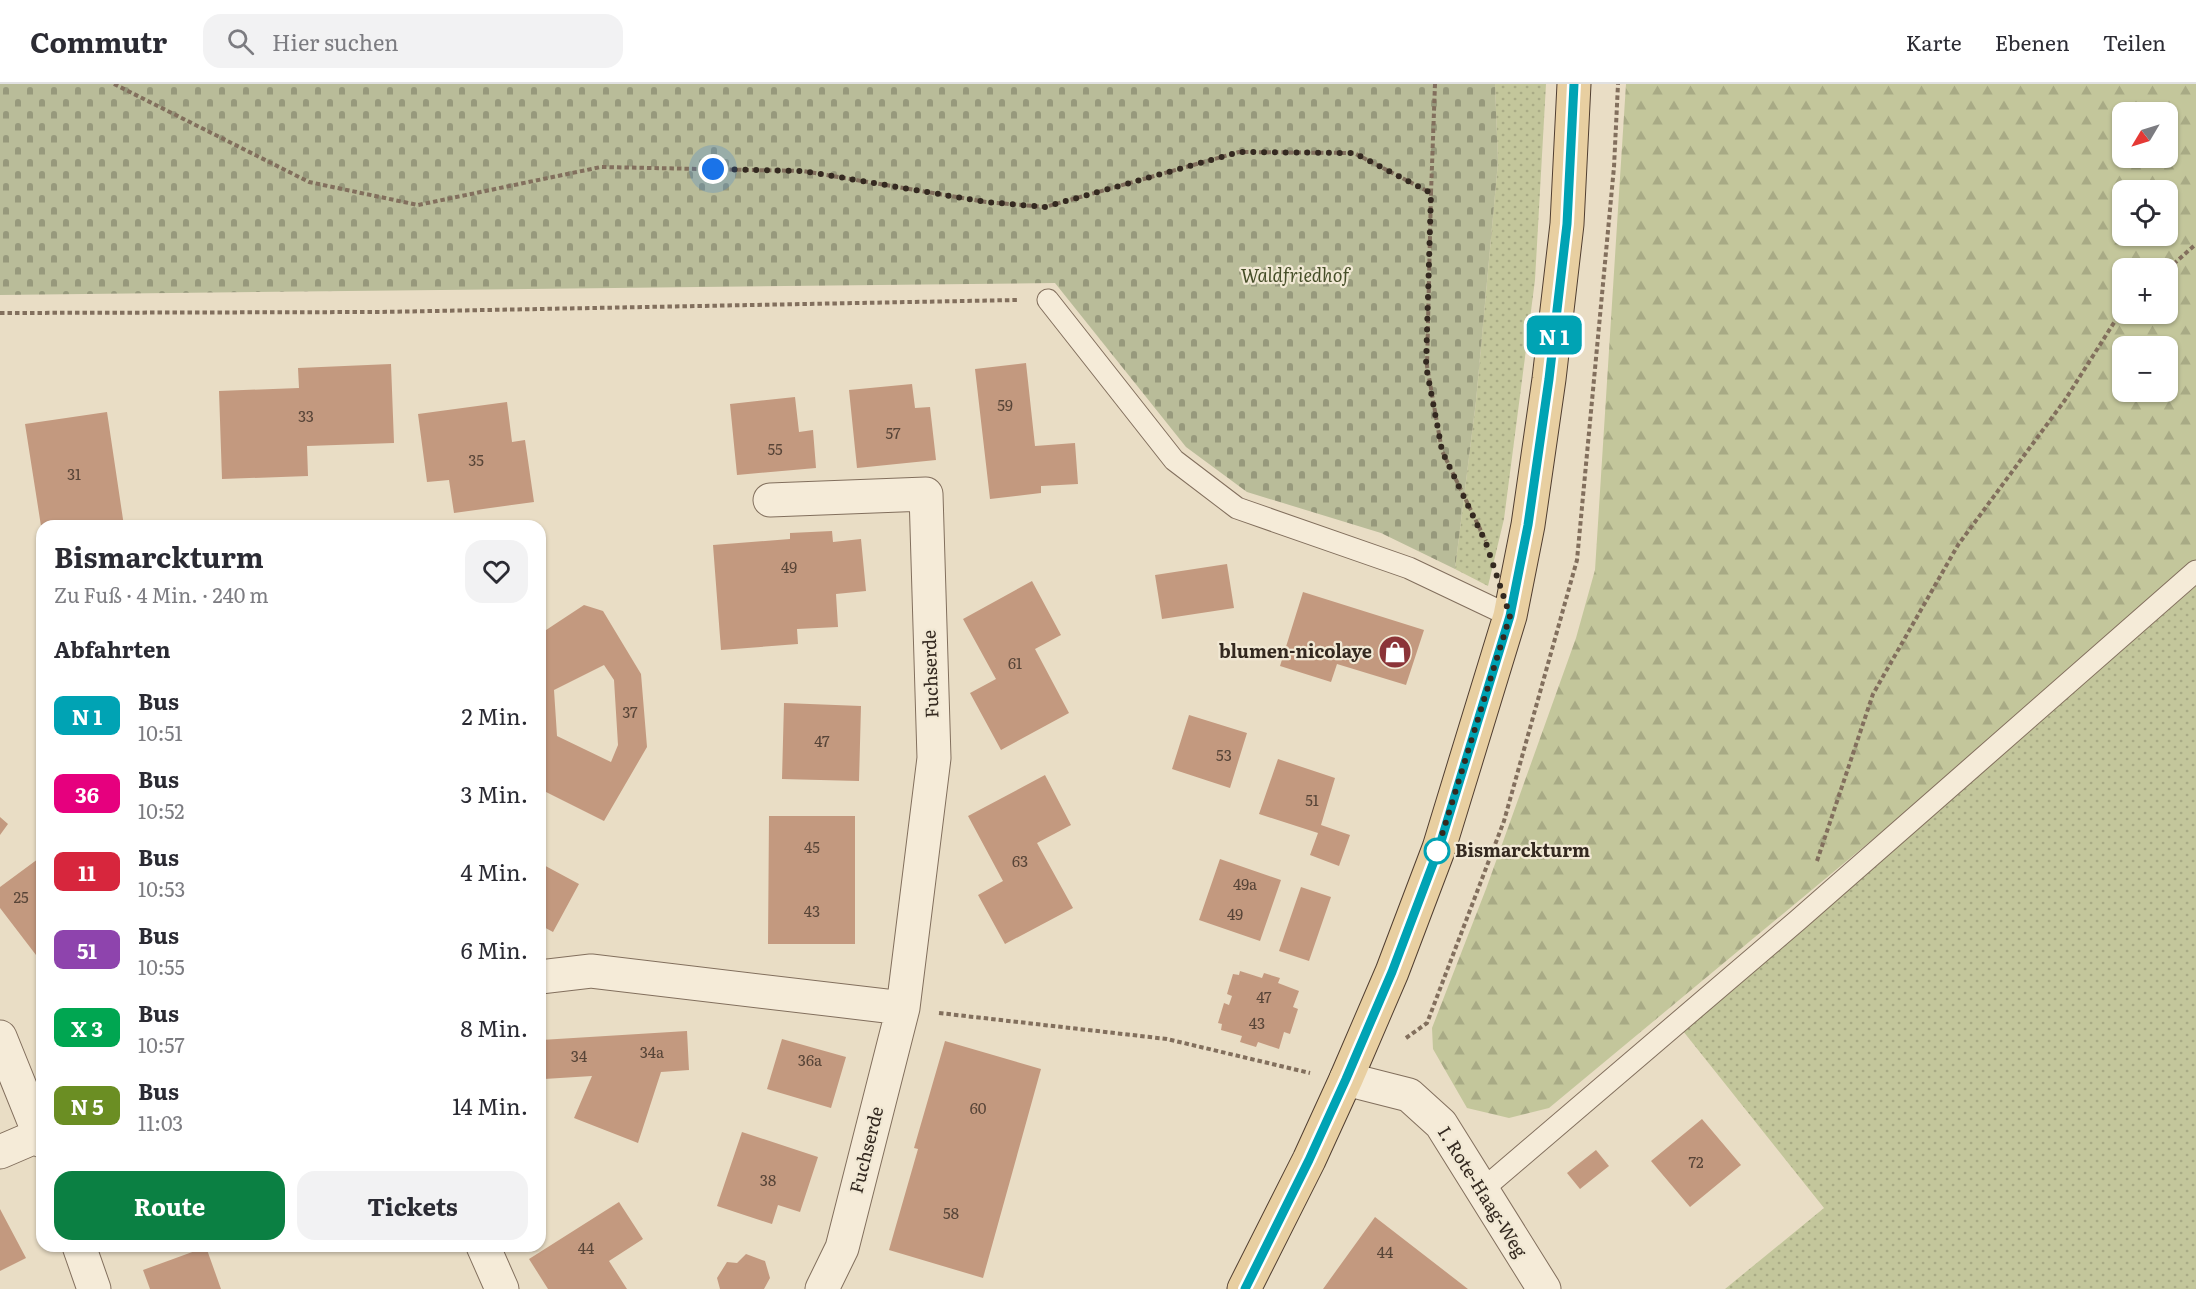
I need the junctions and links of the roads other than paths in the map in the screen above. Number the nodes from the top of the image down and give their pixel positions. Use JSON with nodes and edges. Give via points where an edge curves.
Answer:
{"nodes":[{"id":1,"x":1574,"y":84,"type":"edge"},
{"id":2,"x":1048,"y":300,"type":"road end"},
{"id":3,"x":770,"y":500,"type":"dead end"},
{"id":4,"x":2196,"y":571,"type":"edge"},
{"id":5,"x":1510,"y":616,"type":"junction"},
{"id":6,"x":546,"y":976,"type":"edge"},
{"id":7,"x":903,"y":1008,"type":"junction"},
{"id":8,"x":0,"y":1037,"type":"edge"},
{"id":9,"x":1346,"y":1079,"type":"junction"},
{"id":10,"x":36,"y":1124,"type":"edge"},
{"id":11,"x":36,"y":1138,"type":"edge"},
{"id":12,"x":0,"y":1152,"type":"edge"},
{"id":13,"x":1482,"y":1190,"type":"junction"},
{"id":14,"x":81,"y":1252,"type":"edge"},
{"id":15,"x":486,"y":1252,"type":"edge"},
{"id":16,"x":94,"y":1289,"type":"edge"},
{"id":17,"x":502,"y":1289,"type":"edge"},
{"id":18,"x":822,"y":1289,"type":"edge"},
{"id":19,"x":1245,"y":1289,"type":"edge"},
{"id":20,"x":1544,"y":1289,"type":"edge"}],
"edges":[{"from":1,"to":5,"type":"main road","via":[[1567,224],[1549,379]]},
{"from":2,"to":5,"type":"lane","via":[[1174,460],[1237,508],[1409,568]]},
{"from":3,"to":7,"type":"street","name":"Fuchserde","via":[[926,494],[934,758]]},
{"from":4,"to":13,"type":"lane"},
{"from":5,"to":9,"type":"main road","via":[[1439,848]]},
{"from":6,"to":7,"type":"street","via":[[591,971]]},
{"from":7,"to":18,"type":"street","name":"Fuchserde","via":[[842,1248]]},
{"from":8,"to":10,"type":"street"},
{"from":9,"to":13,"type":"street","name":"I. Rote-Haag-Weg","via":[[1409,1095],[1441,1124]]},
{"from":9,"to":19,"type":"main road"},
{"from":11,"to":12,"type":"street"},
{"from":13,"to":20,"type":"street","name":"I. Rote-Haag-Weg"},
{"from":14,"to":16,"type":"street"},
{"from":15,"to":17,"type":"street"}]}
